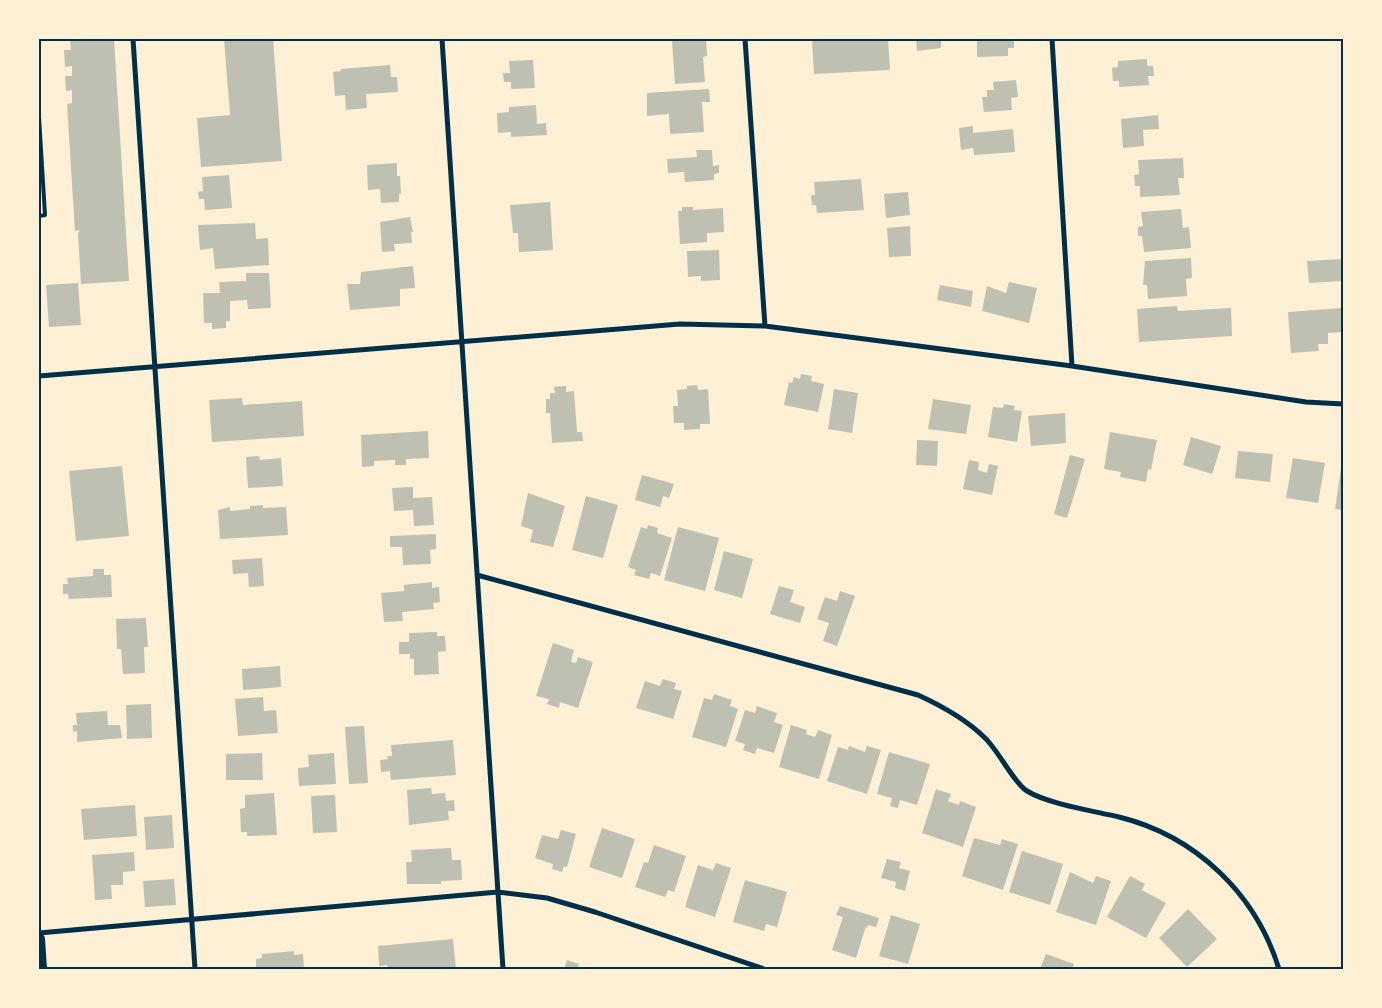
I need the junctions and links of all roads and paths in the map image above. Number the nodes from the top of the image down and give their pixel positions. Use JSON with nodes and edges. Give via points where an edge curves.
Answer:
{"nodes":[{"id":1,"x":133,"y":39,"type":"edge"},
{"id":2,"x":442,"y":39,"type":"edge"},
{"id":3,"x":745,"y":39,"type":"edge"},
{"id":4,"x":1052,"y":39,"type":"edge"},
{"id":5,"x":39,"y":117,"type":"edge"},
{"id":6,"x":39,"y":216,"type":"edge"},
{"id":7,"x":765,"y":326,"type":"junction"},
{"id":8,"x":462,"y":342,"type":"junction"},
{"id":9,"x":1072,"y":366,"type":"junction"},
{"id":10,"x":156,"y":367,"type":"junction"},
{"id":11,"x":39,"y":376,"type":"edge"},
{"id":12,"x":1343,"y":404,"type":"edge"},
{"id":13,"x":477,"y":575,"type":"junction"},
{"id":14,"x":498,"y":892,"type":"junction"},
{"id":15,"x":192,"y":919,"type":"junction"},
{"id":16,"x":39,"y":933,"type":"edge"},
{"id":17,"x":39,"y":939,"type":"edge"},
{"id":18,"x":41,"y":969,"type":"edge"},
{"id":19,"x":195,"y":969,"type":"edge"},
{"id":20,"x":503,"y":969,"type":"edge"},
{"id":21,"x":764,"y":969,"type":"edge"},
{"id":22,"x":1278,"y":969,"type":"edge"}],
"edges":[{"from":1,"to":10,"type":"street"},
{"from":2,"to":8,"type":"street"},
{"from":3,"to":7,"type":"street"},
{"from":4,"to":9,"type":"street"},
{"from":5,"to":6,"type":"lane","via":[[45,215]]},
{"from":7,"to":8,"type":"street","via":[[680,324]]},
{"from":7,"to":9,"type":"street"},
{"from":8,"to":10,"type":"street"},
{"from":8,"to":13,"type":"street"},
{"from":9,"to":12,"type":"street","via":[[1306,402]]},
{"from":10,"to":11,"type":"street"},
{"from":10,"to":15,"type":"street"},
{"from":13,"to":14,"type":"street"},
{"from":13,"to":22,"type":"street","via":[[918,695],[946,707],[985,738],[1026,791],[1143,823],[1180,841],[1197,854],[1228,879],[1252,910],[1273,950]]},
{"from":14,"to":15,"type":"street"},
{"from":14,"to":20,"type":"street"},
{"from":14,"to":21,"type":"street","via":[[547,898]]},
{"from":15,"to":16,"type":"street"},
{"from":15,"to":19,"type":"street"},
{"from":17,"to":18,"type":"main road"}]}
